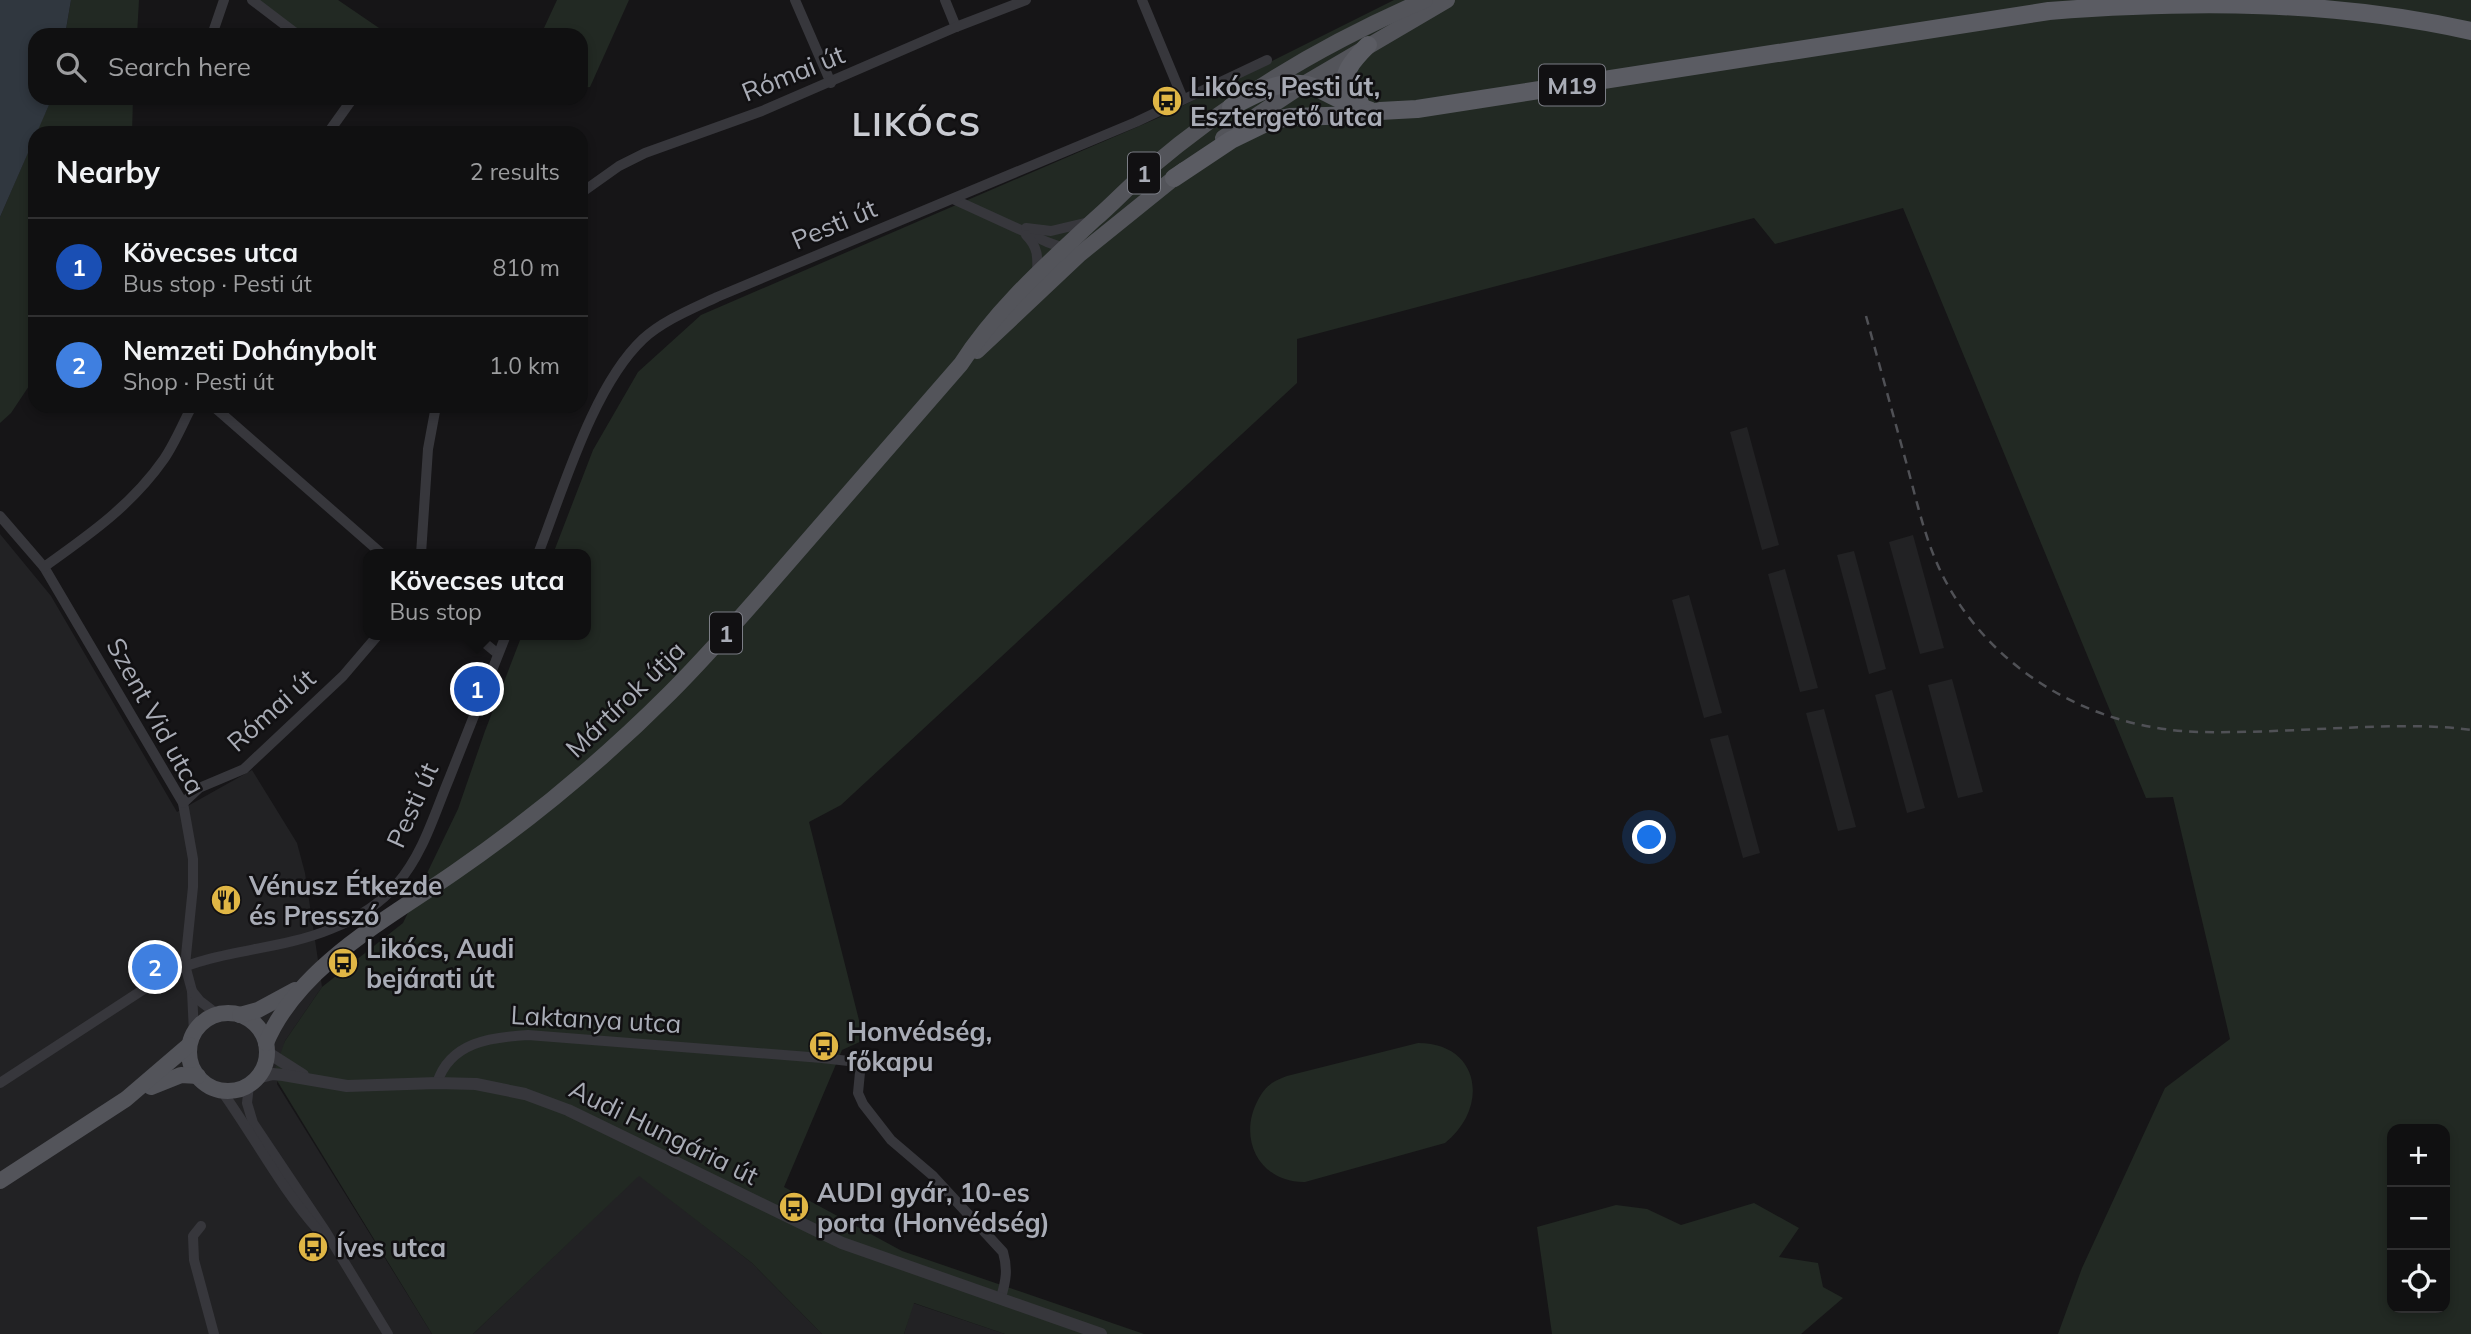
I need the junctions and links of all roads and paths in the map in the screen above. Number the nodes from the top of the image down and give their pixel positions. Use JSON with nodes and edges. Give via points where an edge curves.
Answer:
{"nodes":[{"id":1,"x":224,"y":0,"type":"edge"},
{"id":2,"x":252,"y":0,"type":"edge"},
{"id":3,"x":795,"y":0,"type":"edge"},
{"id":4,"x":945,"y":0,"type":"edge"},
{"id":5,"x":1026,"y":0,"type":"edge"},
{"id":6,"x":1142,"y":0,"type":"edge"},
{"id":7,"x":1425,"y":0,"type":"edge"},
{"id":8,"x":1447,"y":0,"type":"edge"},
{"id":9,"x":956,"y":27,"type":"junction"},
{"id":10,"x":214,"y":28,"type":"edge"},
{"id":11,"x":289,"y":28,"type":"edge"},
{"id":12,"x":2471,"y":32,"type":"edge"},
{"id":13,"x":1368,"y":45,"type":"junction"},
{"id":14,"x":1268,"y":60,"type":"dead end"},
{"id":15,"x":831,"y":83,"type":"junction"},
{"id":16,"x":1304,"y":84,"type":"junction"},
{"id":17,"x":1183,"y":99,"type":"junction"},
{"id":18,"x":348,"y":105,"type":"edge"},
{"id":19,"x":1231,"y":107,"type":"junction"},
{"id":20,"x":1380,"y":111,"type":"junction"},
{"id":21,"x":333,"y":126,"type":"edge"},
{"id":22,"x":1174,"y":178,"type":"junction"},
{"id":23,"x":588,"y":188,"type":"edge"},
{"id":24,"x":953,"y":199,"type":"junction"},
{"id":25,"x":1094,"y":220,"type":"junction"},
{"id":26,"x":1013,"y":225,"type":"junction"},
{"id":27,"x":1063,"y":248,"type":"junction"},
{"id":28,"x":1080,"y":254,"type":"junction"},
{"id":29,"x":1037,"y":274,"type":"junction"},
{"id":30,"x":961,"y":364,"type":"junction"},
{"id":31,"x":188,"y":413,"type":"edge"},
{"id":32,"x":221,"y":413,"type":"edge"},
{"id":33,"x":435,"y":413,"type":"edge"},
{"id":34,"x":0,"y":516,"type":"edge"},
{"id":35,"x":376,"y":549,"type":"edge"},
{"id":36,"x":421,"y":549,"type":"edge"},
{"id":37,"x":540,"y":549,"type":"edge"},
{"id":38,"x":44,"y":567,"type":"junction"},
{"id":39,"x":374,"y":640,"type":"edge"},
{"id":40,"x":481,"y":640,"type":"edge"},
{"id":41,"x":504,"y":640,"type":"edge"},
{"id":42,"x":498,"y":654,"type":"junction"},
{"id":43,"x":183,"y":803,"type":"junction"},
{"id":44,"x":185,"y":965,"type":"junction"},
{"id":45,"x":303,"y":985,"type":"junction"},
{"id":46,"x":192,"y":991,"type":"junction"},
{"id":47,"x":217,"y":1014,"type":"junction"},
{"id":48,"x":240,"y":1015,"type":"junction"},
{"id":49,"x":192,"y":1039,"type":"junction"},
{"id":50,"x":267,"y":1047,"type":"junction"},
{"id":51,"x":861,"y":1062,"type":"junction"},
{"id":52,"x":901,"y":1067,"type":"dead end"},
{"id":53,"x":198,"y":1076,"type":"junction"},
{"id":54,"x":309,"y":1080,"type":"junction"},
{"id":55,"x":253,"y":1082,"type":"junction"},
{"id":56,"x":0,"y":1083,"type":"edge"},
{"id":57,"x":437,"y":1083,"type":"junction"},
{"id":58,"x":221,"y":1090,"type":"junction"},
{"id":59,"x":126,"y":1099,"type":"junction"},
{"id":60,"x":0,"y":1181,"type":"edge"},
{"id":61,"x":201,"y":1227,"type":"dead end"},
{"id":62,"x":334,"y":1247,"type":"junction"},
{"id":63,"x":1001,"y":1297,"type":"junction"},
{"id":64,"x":214,"y":1334,"type":"edge"},
{"id":65,"x":388,"y":1334,"type":"edge"},
{"id":66,"x":1101,"y":1334,"type":"edge"}],
"edges":[{"from":1,"to":10,"type":"street"},
{"from":2,"to":11,"type":"street"},
{"from":3,"to":15,"type":"street"},
{"from":4,"to":9,"type":"street"},
{"from":5,"to":9,"type":"street","name":"Római út"},
{"from":6,"to":17,"type":"street"},
{"from":7,"to":19,"type":"main road","number":"1","via":[[1307,57]]},
{"from":8,"to":13,"type":"main road","number":"1"},
{"from":9,"to":15,"type":"street","name":"Római út"},
{"from":12,"to":20,"type":"highway","number":"M19","via":[[2401,14],[2310,3],[2230,0],[2095,7]]},
{"from":13,"to":16,"type":"main road","number":"1"},
{"from":13,"to":20,"type":"highway","via":[[1350,64],[1345,90],[1359,103]]},
{"from":14,"to":17,"type":"street","name":"Pesti út"},
{"from":15,"to":23,"type":"street","name":"Római út","via":[[645,153]]},
{"from":16,"to":19,"type":"highway","via":[[1282,83]]},
{"from":16,"to":20,"type":"highway","via":[[1345,103]]},
{"from":16,"to":22,"type":"main road","number":"1","via":[[1223,137]]},
{"from":17,"to":24,"type":"street","name":"Pesti út"},
{"from":18,"to":21,"type":"street"},
{"from":19,"to":25,"type":"main road","number":"1","via":[[1147,170]]},
{"from":20,"to":22,"type":"highway","via":[[1270,121]]},
{"from":22,"to":28,"type":"main road","number":"1"},
{"from":24,"to":26,"type":"street"},
{"from":24,"to":37,"type":"street","name":"Pesti út","via":[[718,297],[645,338],[605,390]]},
{"from":25,"to":26,"type":"street","via":[[1051,231]]},
{"from":25,"to":27,"type":"main road","number":"1"},
{"from":26,"to":27,"type":"street"},
{"from":26,"to":29,"type":"street","via":[[1035,246]]},
{"from":27,"to":28,"type":"street"},
{"from":27,"to":29,"type":"main road","number":"1"},
{"from":28,"to":30,"type":"main road","number":"1"},
{"from":29,"to":30,"type":"main road","number":"1","via":[[990,323]]},
{"from":30,"to":45,"type":"main road","name":"Mártírok útja","number":"1","via":[[710,651],[632,730],[530,818],[354,943]]},
{"from":31,"to":38,"type":"street","via":[[166,457],[136,496]]},
{"from":32,"to":35,"type":"street"},
{"from":33,"to":36,"type":"street"},
{"from":34,"to":38,"type":"street","name":"Szent Vid utca"},
{"from":38,"to":43,"type":"street","name":"Szent Vid utca"},
{"from":39,"to":43,"type":"street","name":"Római út","via":[[334,685],[244,769],[199,788]]},
{"from":40,"to":42,"type":"street"},
{"from":41,"to":42,"type":"street","name":"Pesti út"},
{"from":42,"to":44,"type":"street","name":"Pesti út","via":[[422,848],[384,898],[332,929]]},
{"from":43,"to":44,"type":"street","name":"Szent Vid utca","via":[[193,859]]},
{"from":44,"to":46,"type":"street"},
{"from":44,"to":56,"type":"street","name":"Pesti út"},
{"from":45,"to":48,"type":"main road","name":"Mártírok útja","number":"1"},
{"from":45,"to":50,"type":"main road","name":"Mártírok útja","number":"1","via":[[278,1018]]},
{"from":46,"to":47,"type":"street"},
{"from":46,"to":49,"type":"street"},
{"from":47,"to":48,"type":"main road","name":"Mártírok útja","number":"1"},
{"from":47,"to":49,"type":"main road","via":[[208,1018]]},
{"from":48,"to":50,"type":"main road","via":[[259,1028]]},
{"from":49,"to":53,"type":"main road","via":[[189,1059]]},
{"from":49,"to":59,"type":"main road"},
{"from":50,"to":54,"type":"street"},
{"from":50,"to":55,"type":"main road","name":"Mártírok útja","number":"1","via":[[264,1069]]},
{"from":51,"to":52,"type":"street","name":"Laktanya utca"},
{"from":51,"to":57,"type":"street","name":"Laktanya utca","via":[[528,1035],[475,1042],[447,1064]]},
{"from":51,"to":63,"type":"street","via":[[858,1093],[863,1104],[891,1140],[932,1175],[1003,1252],[1007,1273]]},
{"from":53,"to":58,"type":"main road"},
{"from":53,"to":59,"type":"main road","via":[[169,1078]]},
{"from":54,"to":55,"type":"street","via":[[273,1074]]},
{"from":54,"to":57,"type":"street","via":[[347,1086]]},
{"from":55,"to":58,"type":"main road"},
{"from":55,"to":62,"type":"street","via":[[247,1103],[253,1123]]},
{"from":57,"to":63,"type":"street","name":"Audi Hungária út","via":[[500,1087],[550,1102],[842,1242]]},
{"from":58,"to":62,"type":"street","via":[[304,1214]]},
{"from":59,"to":60,"type":"main road"},
{"from":61,"to":64,"type":"street","via":[[193,1237],[194,1260]]},
{"from":62,"to":65,"type":"street"},
{"from":63,"to":66,"type":"street","name":"Audi Hungária út"}]}
